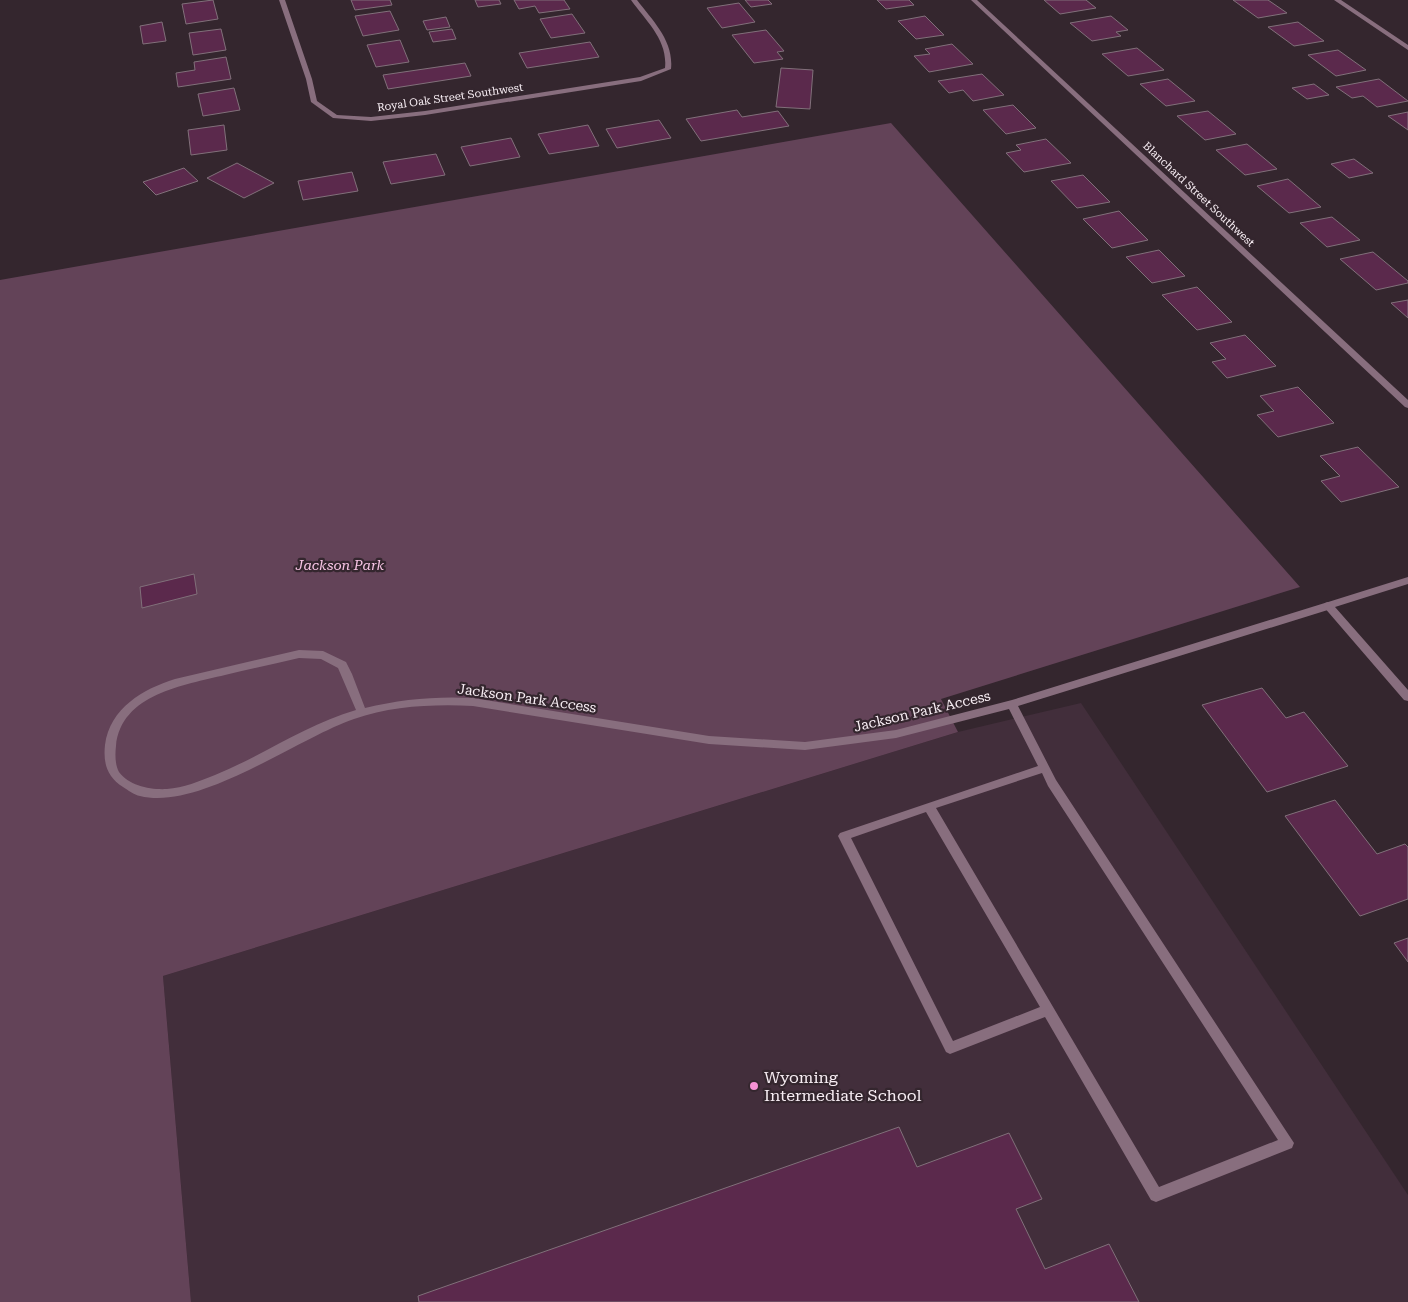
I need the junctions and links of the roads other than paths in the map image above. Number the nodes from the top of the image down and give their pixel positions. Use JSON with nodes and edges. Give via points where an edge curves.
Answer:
{"nodes":[{"id":1,"x":282,"y":0,"type":"edge"},
{"id":2,"x":634,"y":0,"type":"edge"},
{"id":3,"x":974,"y":0,"type":"edge"},
{"id":4,"x":1337,"y":0,"type":"edge"},
{"id":5,"x":1408,"y":48,"type":"edge"},
{"id":6,"x":1408,"y":404,"type":"edge"},
{"id":7,"x":1408,"y":580,"type":"edge"},
{"id":8,"x":1328,"y":606,"type":"junction"},
{"id":9,"x":1408,"y":697,"type":"edge"},
{"id":10,"x":1012,"y":704,"type":"junction"},
{"id":11,"x":362,"y":713,"type":"junction"},
{"id":12,"x":1044,"y":768,"type":"junction"},
{"id":13,"x":929,"y":806,"type":"junction"},
{"id":14,"x":1048,"y":1010,"type":"junction"}],
"edges":[{"from":1,"to":2,"type":"street","name":"Royal Oak Street Southwest","via":[[314,102],[335,117],[371,119],[641,79],[668,69],[671,60],[667,47]]},
{"from":3,"to":6,"type":"street","name":"Blanchard Street Southwest"},
{"from":4,"to":5,"type":"street"},
{"from":7,"to":8,"type":"street","name":"Jackson Park Access"},
{"from":8,"to":9,"type":"street"},
{"from":8,"to":10,"type":"street","name":"Jackson Park Access"},
{"from":10,"to":11,"type":"street","name":"Jackson Park Access","via":[[896,734],[805,746],[709,740],[444,699]]},
{"from":10,"to":12,"type":"street"},
{"from":11,"to":11,"type":"street","name":"Jackson Park Access","via":[[342,665],[323,655],[299,654],[175,683],[159,688],[134,703],[124,712],[112,732],[112,769],[124,784],[135,789],[149,793],[178,792],[216,780],[320,729]]},
{"from":12,"to":13,"type":"street"},
{"from":12,"to":14,"type":"street","via":[[1287,1142],[1156,1195]]},
{"from":13,"to":14,"type":"street"},
{"from":13,"to":14,"type":"street","via":[[844,836],[950,1048]]}]}
